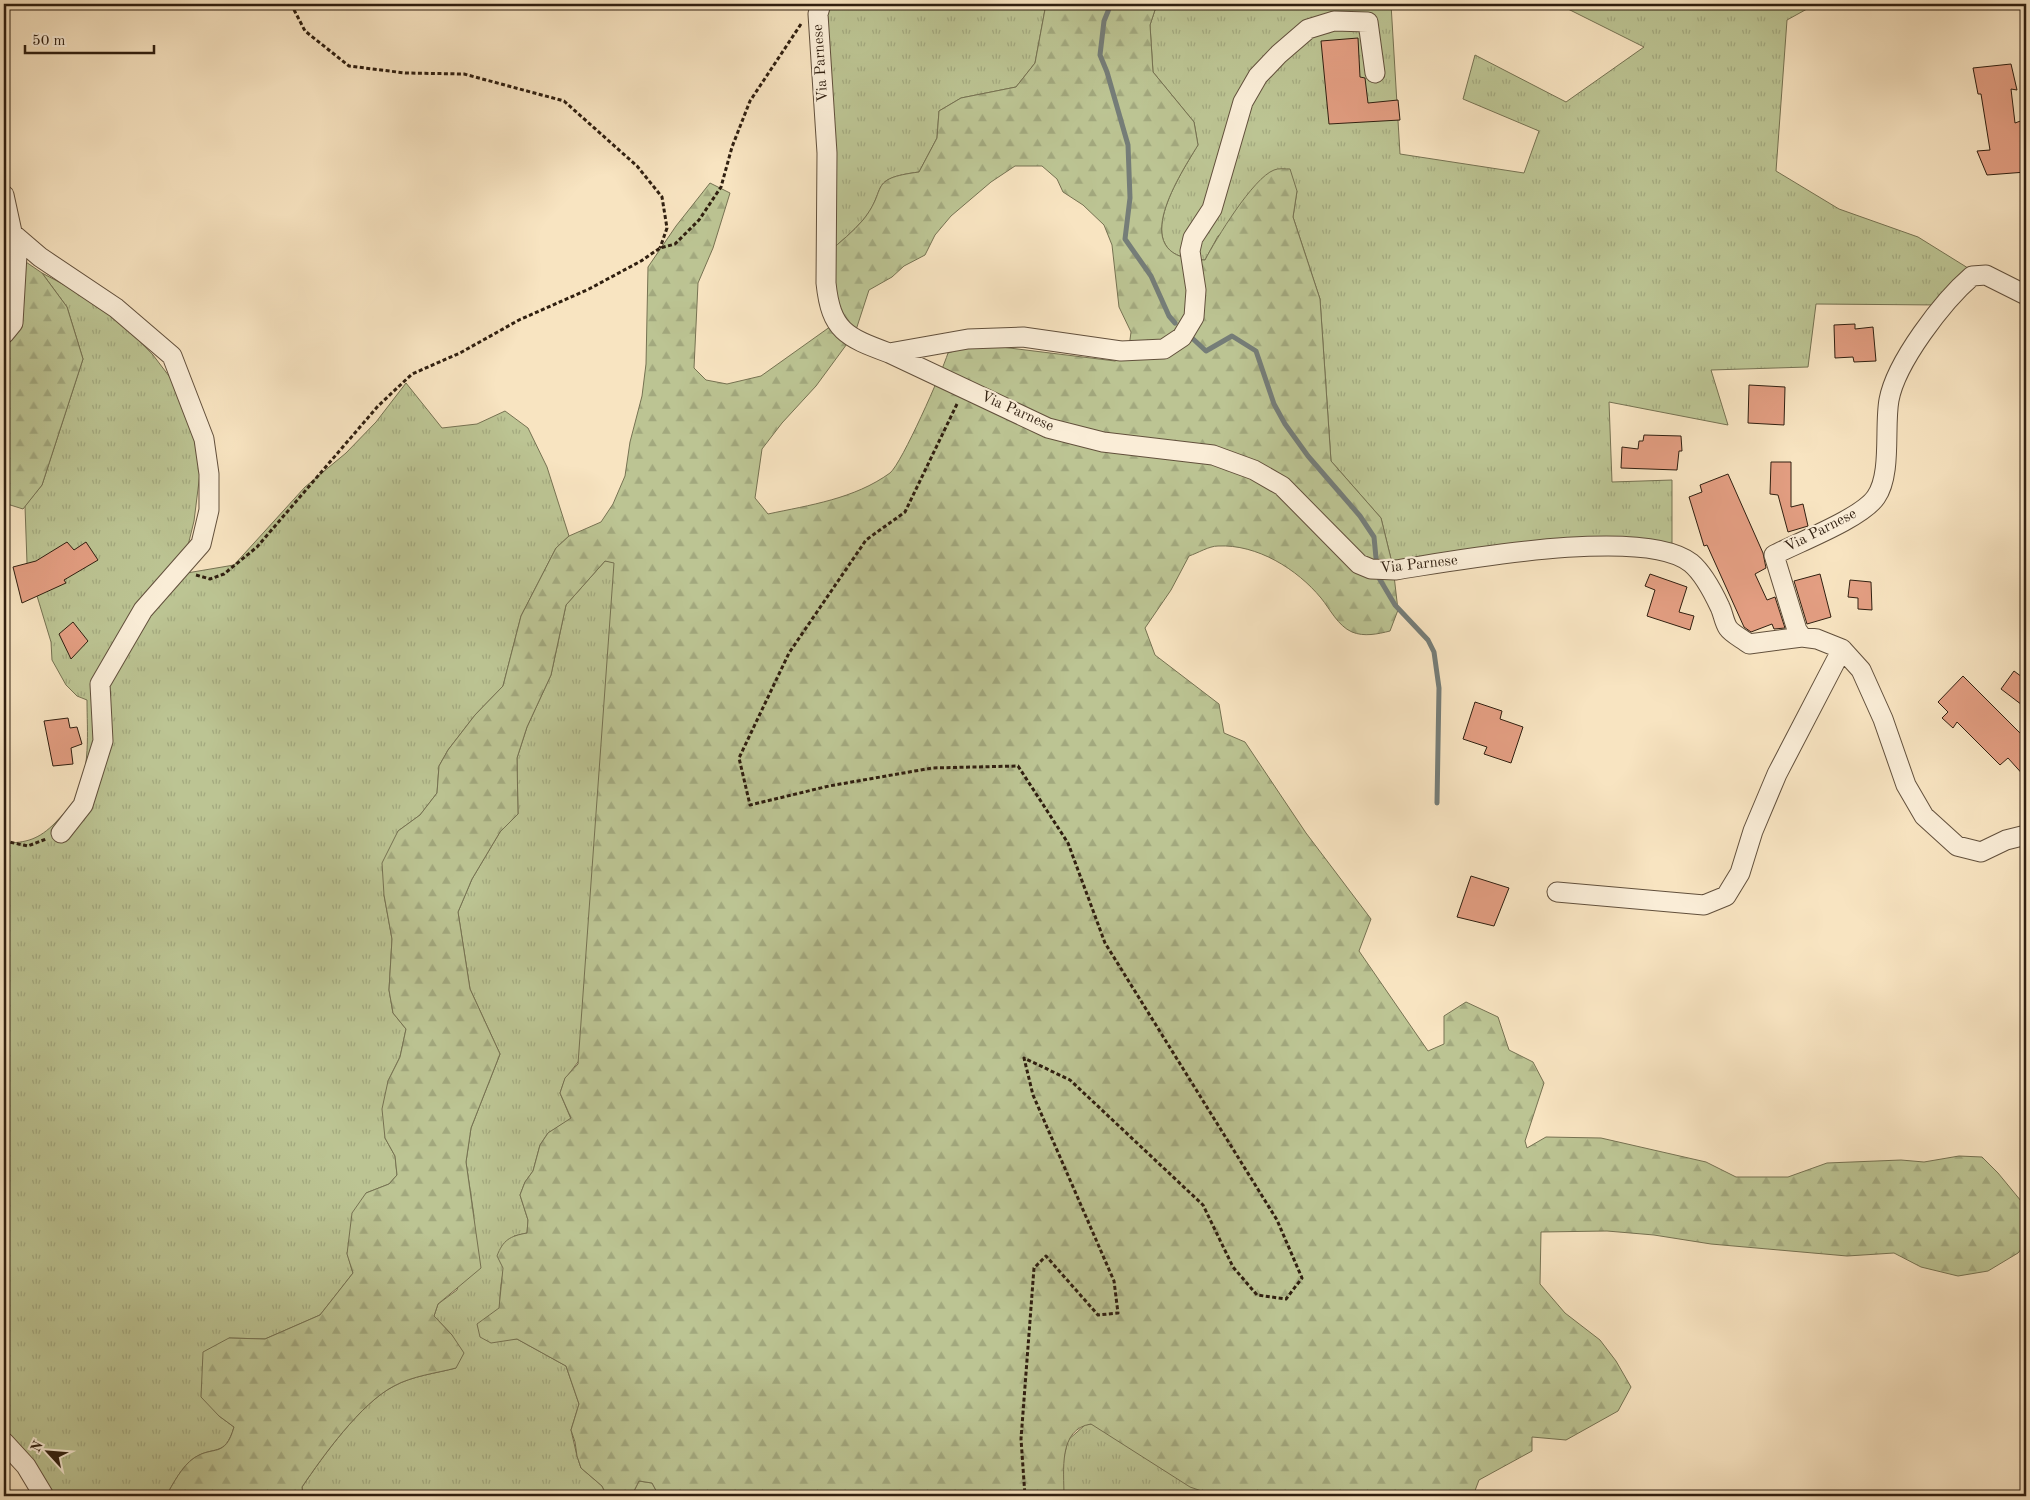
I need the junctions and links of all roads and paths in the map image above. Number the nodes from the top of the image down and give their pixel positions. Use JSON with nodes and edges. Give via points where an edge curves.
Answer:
{"nodes":[{"id":1,"x":292,"y":4,"type":"edge"},
{"id":2,"x":819,"y":9,"type":"edge"},
{"id":3,"x":1375,"y":73,"type":"dead end"},
{"id":4,"x":4,"y":195,"type":"edge"},
{"id":5,"x":12,"y":233,"type":"junction"},
{"id":6,"x":660,"y":248,"type":"junction"},
{"id":7,"x":2026,"y":295,"type":"edge"},
{"id":8,"x":4,"y":334,"type":"edge"},
{"id":9,"x":889,"y":353,"type":"junction"},
{"id":10,"x":964,"y":389,"type":"junction"},
{"id":11,"x":183,"y":567,"type":"junction"},
{"id":12,"x":1802,"y":637,"type":"junction"},
{"id":13,"x":1842,"y":649,"type":"junction"},
{"id":14,"x":61,"y":833,"type":"joint"},
{"id":15,"x":2026,"y":835,"type":"edge"},
{"id":16,"x":4,"y":842,"type":"edge"},
{"id":17,"x":1558,"y":892,"type":"dead end"},
{"id":18,"x":4,"y":1442,"type":"edge"},
{"id":19,"x":44,"y":1496,"type":"edge"},
{"id":20,"x":1025,"y":1496,"type":"edge"}],
"edges":[{"from":1,"to":6,"type":"path","via":[[305,31],[349,66],[404,73],[464,74],[564,102],[637,166],[662,197],[667,228]]},
{"from":2,"to":6,"type":"path","via":[[803,21],[750,101],[732,147],[722,188],[699,220],[675,244]]},
{"from":2,"to":9,"type":"street","name":"Via Parnese","via":[[827,153],[828,304],[838,327],[863,343]]},
{"from":3,"to":9,"type":"street","via":[[1368,22],[1334,21],[1308,30],[1258,76],[1243,102],[1212,209],[1190,251],[1196,290],[1194,317],[1182,338],[1164,349],[1121,351],[1023,337],[968,339]]},
{"from":4,"to":5,"type":"street"},
{"from":5,"to":8,"type":"street","via":[[17,255],[13,322]]},
{"from":5,"to":11,"type":"street","via":[[40,257],[116,308],[172,356],[204,439],[209,474],[209,510],[201,544]]},
{"from":6,"to":11,"type":"path","via":[[590,289],[519,320],[460,353],[412,374],[378,406],[257,547],[224,574],[210,579]]},
{"from":7,"to":12,"type":"street","name":"Via Parnese","via":[[1986,275],[1972,276],[1956,290],[1898,372],[1889,399],[1883,480],[1876,496],[1864,510],[1774,555]]},
{"from":9,"to":10,"type":"street","name":"Via Parnese"},
{"from":10,"to":12,"type":"street","name":"Via Parnese","via":[[1048,428],[1103,442],[1213,455],[1254,470],[1282,486],[1359,564],[1371,569],[1395,570],[1559,547],[1644,548],[1674,554],[1690,562],[1720,606],[1728,629],[1749,644]]},
{"from":10,"to":20,"type":"path","via":[[905,512],[866,540],[789,653],[739,758],[750,805],[829,786],[932,768],[1018,766],[1068,843],[1105,943],[1277,1220],[1302,1278],[1286,1299],[1257,1295],[1233,1266],[1203,1205],[1070,1080],[1024,1058],[1033,1096],[1114,1281],[1118,1313],[1098,1315],[1046,1256],[1034,1268],[1021,1439]]},
{"from":11,"to":14,"type":"street","via":[[143,610],[100,684],[103,741],[83,805]]},
{"from":12,"to":13,"type":"street"},
{"from":13,"to":15,"type":"street","via":[[1860,670],[1883,719],[1906,786],[1924,816],[1957,846],[1980,852]]},
{"from":13,"to":17,"type":"street","via":[[1777,774],[1753,831],[1740,873],[1726,896],[1704,905]]},
{"from":14,"to":16,"type":"path","via":[[28,846]]},
{"from":18,"to":19,"type":"street","via":[[26,1466]]}]}
